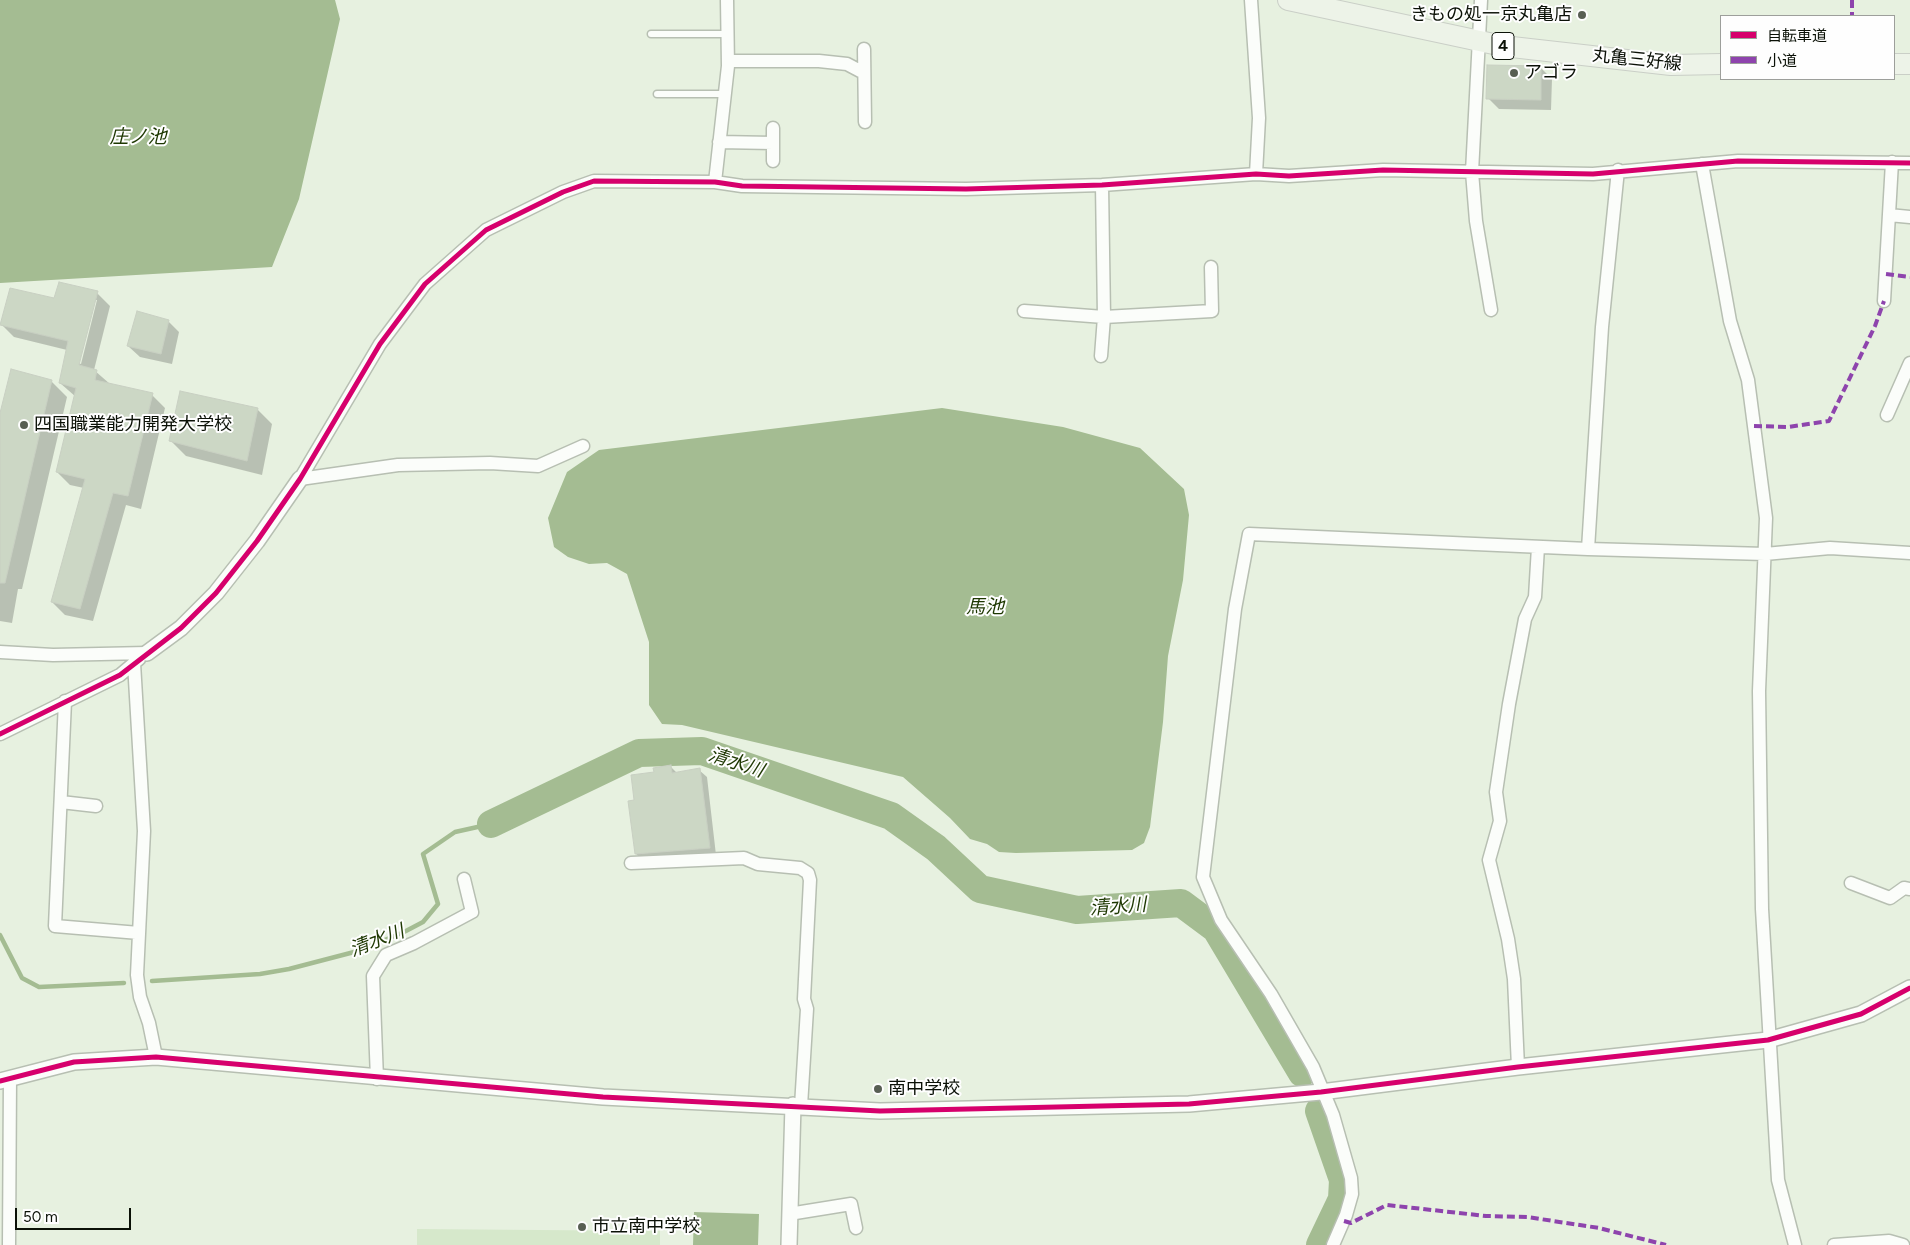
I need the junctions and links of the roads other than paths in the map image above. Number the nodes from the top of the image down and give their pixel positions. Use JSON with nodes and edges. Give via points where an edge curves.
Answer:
{"nodes":[{"id":1,"x":727,"y":0,"type":"edge"},
{"id":2,"x":1251,"y":0,"type":"edge"},
{"id":3,"x":1288,"y":0,"type":"edge"},
{"id":4,"x":1481,"y":0,"type":"edge"},
{"id":5,"x":652,"y":34,"type":"dead end"},
{"id":6,"x":729,"y":34,"type":"junction"},
{"id":7,"x":1478,"y":40,"type":"junction"},
{"id":8,"x":864,"y":49,"type":"dead end"},
{"id":9,"x":728,"y":61,"type":"junction"},
{"id":10,"x":1720,"y":64,"type":"edge"},
{"id":11,"x":1895,"y":64,"type":"edge"},
{"id":12,"x":1910,"y":64,"type":"edge"},
{"id":13,"x":864,"y":73,"type":"junction"},
{"id":14,"x":657,"y":94,"type":"dead end"},
{"id":15,"x":725,"y":94,"type":"junction"},
{"id":16,"x":865,"y":122,"type":"dead end"},
{"id":17,"x":773,"y":128,"type":"dead end"},
{"id":18,"x":719,"y":142,"type":"junction"},
{"id":19,"x":774,"y":143,"type":"junction"},
{"id":20,"x":773,"y":160,"type":"dead end"},
{"id":21,"x":1892,"y":162,"type":"junction"},
{"id":22,"x":1910,"y":163,"type":"edge"},
{"id":23,"x":1702,"y":164,"type":"junction"},
{"id":24,"x":1618,"y":170,"type":"junction"},
{"id":25,"x":1472,"y":172,"type":"junction"},
{"id":26,"x":1256,"y":174,"type":"junction"},
{"id":27,"x":715,"y":182,"type":"junction"},
{"id":28,"x":1102,"y":185,"type":"junction"},
{"id":29,"x":1889,"y":215,"type":"junction"},
{"id":30,"x":1910,"y":217,"type":"edge"},
{"id":31,"x":1211,"y":267,"type":"dead end"},
{"id":32,"x":1884,"y":300,"type":"dead end"},
{"id":33,"x":1491,"y":310,"type":"dead end"},
{"id":34,"x":1024,"y":311,"type":"dead end"},
{"id":35,"x":1104,"y":316,"type":"junction"},
{"id":36,"x":1101,"y":356,"type":"dead end"},
{"id":37,"x":1910,"y":363,"type":"edge"},
{"id":38,"x":1906,"y":383,"type":"edge"},
{"id":39,"x":1887,"y":415,"type":"dead end"},
{"id":40,"x":583,"y":446,"type":"dead end"},
{"id":41,"x":300,"y":479,"type":"junction"},
{"id":42,"x":1538,"y":547,"type":"junction"},
{"id":43,"x":1588,"y":550,"type":"junction"},
{"id":44,"x":1910,"y":553,"type":"edge"},
{"id":45,"x":1765,"y":554,"type":"junction"},
{"id":46,"x":0,"y":652,"type":"edge"},
{"id":47,"x":147,"y":653,"type":"junction"},
{"id":48,"x":134,"y":663,"type":"junction"},
{"id":49,"x":66,"y":701,"type":"junction"},
{"id":50,"x":0,"y":734,"type":"edge"},
{"id":51,"x":61,"y":802,"type":"junction"},
{"id":52,"x":96,"y":806,"type":"dead end"},
{"id":53,"x":631,"y":863,"type":"dead end"},
{"id":54,"x":464,"y":878,"type":"dead end"},
{"id":55,"x":1851,"y":883,"type":"dead end"},
{"id":56,"x":1910,"y":889,"type":"edge"},
{"id":57,"x":139,"y":933,"type":"junction"},
{"id":58,"x":1910,"y":988,"type":"edge"},
{"id":59,"x":1768,"y":1040,"type":"junction"},
{"id":60,"x":156,"y":1057,"type":"junction"},
{"id":61,"x":1518,"y":1067,"type":"junction"},
{"id":62,"x":377,"y":1079,"type":"junction"},
{"id":63,"x":5,"y":1080,"type":"edge"},
{"id":64,"x":1322,"y":1092,"type":"junction"},
{"id":65,"x":797,"y":1106,"type":"junction"},
{"id":66,"x":790,"y":1214,"type":"junction"},
{"id":67,"x":856,"y":1228,"type":"dead end"},
{"id":68,"x":9,"y":1245,"type":"edge"},
{"id":69,"x":789,"y":1245,"type":"edge"},
{"id":70,"x":1333,"y":1245,"type":"edge"},
{"id":71,"x":1795,"y":1245,"type":"edge"},
{"id":72,"x":1834,"y":1245,"type":"edge"},
{"id":73,"x":1903,"y":1245,"type":"edge"}],
"edges":[{"from":1,"to":6,"type":"street"},
{"from":2,"to":26,"type":"street","via":[[1259,118]]},
{"from":3,"to":7,"type":"main road","name":"丸亀三好線","number":"4"},
{"from":4,"to":7,"type":"street"},
{"from":5,"to":6,"type":"lane"},
{"from":6,"to":9,"type":"street"},
{"from":7,"to":10,"type":"main road","name":"丸亀三好線","number":"4","via":[[1503,46],[1671,65]]},
{"from":7,"to":25,"type":"street"},
{"from":8,"to":13,"type":"street"},
{"from":9,"to":13,"type":"street","via":[[820,61],[847,64]]},
{"from":9,"to":15,"type":"street"},
{"from":11,"to":12,"type":"main road"},
{"from":13,"to":16,"type":"street"},
{"from":14,"to":15,"type":"lane"},
{"from":15,"to":18,"type":"street"},
{"from":17,"to":19,"type":"street"},
{"from":18,"to":19,"type":"street"},
{"from":18,"to":27,"type":"street"},
{"from":19,"to":20,"type":"street"},
{"from":21,"to":22,"type":"street"},
{"from":21,"to":23,"type":"street","via":[[1738,161]]},
{"from":21,"to":29,"type":"street"},
{"from":23,"to":24,"type":"street"},
{"from":23,"to":45,"type":"street","via":[[1730,321],[1748,380],[1766,518]]},
{"from":24,"to":25,"type":"street","via":[[1593,174]]},
{"from":24,"to":43,"type":"street","via":[[1602,327]]},
{"from":25,"to":26,"type":"street","via":[[1383,170],[1288,176]]},
{"from":25,"to":33,"type":"street","via":[[1476,220]]},
{"from":26,"to":28,"type":"street"},
{"from":27,"to":28,"type":"street","via":[[742,186],[966,189]]},
{"from":27,"to":41,"type":"street","via":[[594,181],[562,192],[486,230],[425,284],[403,312],[380,344]]},
{"from":28,"to":35,"type":"street"},
{"from":29,"to":30,"type":"street"},
{"from":29,"to":32,"type":"street"},
{"from":31,"to":35,"type":"street","via":[[1212,311]]},
{"from":34,"to":35,"type":"street"},
{"from":35,"to":36,"type":"street"},
{"from":37,"to":38,"type":"street"},
{"from":38,"to":39,"type":"street"},
{"from":40,"to":41,"type":"street","via":[[538,466],[398,466]]},
{"from":41,"to":47,"type":"street","via":[[216,593],[181,628]]},
{"from":42,"to":43,"type":"street"},
{"from":42,"to":61,"type":"street","via":[[1535,596],[1525,619],[1496,792],[1500,821],[1489,860],[1514,979]]},
{"from":42,"to":64,"type":"street","via":[[1249,534],[1235,609],[1203,877],[1221,920],[1271,994],[1313,1067]]},
{"from":43,"to":45,"type":"street"},
{"from":44,"to":45,"type":"street","via":[[1830,548]]},
{"from":45,"to":59,"type":"street","via":[[1759,691],[1759,802]]},
{"from":46,"to":47,"type":"street","via":[[53,655]]},
{"from":47,"to":48,"type":"street"},
{"from":48,"to":49,"type":"street","via":[[120,675]]},
{"from":48,"to":57,"type":"street","via":[[144,831]]},
{"from":49,"to":50,"type":"street"},
{"from":49,"to":51,"type":"street"},
{"from":51,"to":52,"type":"street"},
{"from":51,"to":57,"type":"street","via":[[55,926]]},
{"from":53,"to":65,"type":"street","via":[[744,858],[758,864],[800,868],[808,873],[804,999],[807,1009]]},
{"from":54,"to":62,"type":"street","via":[[472,912],[386,955],[373,976]]},
{"from":55,"to":56,"type":"street","via":[[1890,898],[1904,888]]},
{"from":57,"to":60,"type":"street","via":[[137,975],[140,998]]},
{"from":58,"to":59,"type":"street","via":[[1861,1014]]},
{"from":59,"to":61,"type":"street"},
{"from":59,"to":71,"type":"street","via":[[1778,1180]]},
{"from":60,"to":62,"type":"street"},
{"from":60,"to":63,"type":"street","via":[[74,1062]]},
{"from":61,"to":64,"type":"street"},
{"from":62,"to":65,"type":"street","via":[[603,1097]]},
{"from":63,"to":68,"type":"street"},
{"from":64,"to":65,"type":"street","via":[[1189,1104],[1002,1109],[880,1111]]},
{"from":64,"to":70,"type":"street","via":[[1333,1115],[1352,1178],[1346,1216]]},
{"from":65,"to":66,"type":"street"},
{"from":66,"to":67,"type":"street","via":[[851,1204]]},
{"from":66,"to":69,"type":"street"},
{"from":72,"to":73,"type":"street","via":[[1889,1241]]}]}
